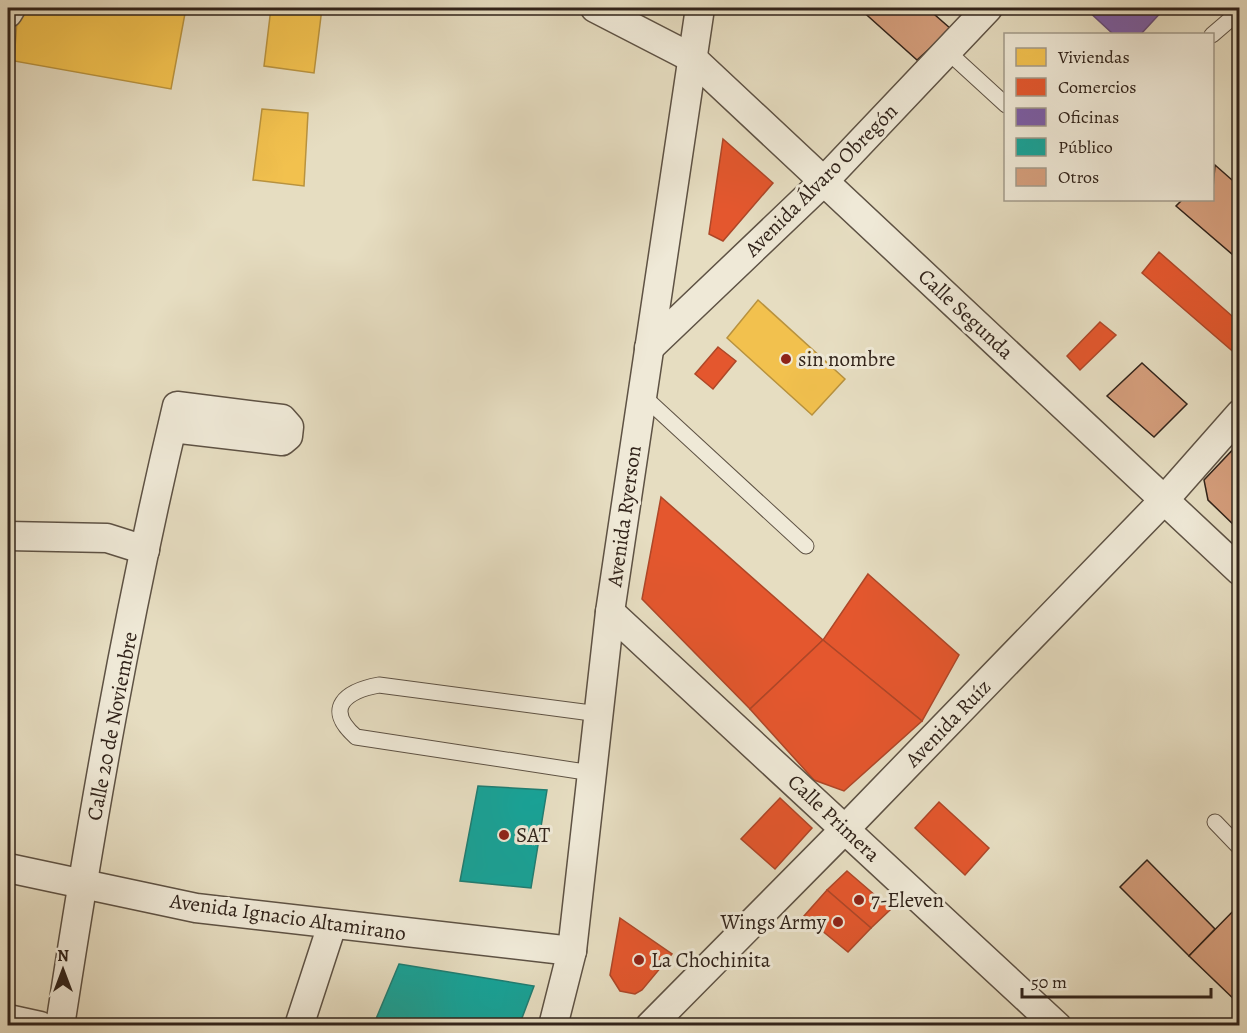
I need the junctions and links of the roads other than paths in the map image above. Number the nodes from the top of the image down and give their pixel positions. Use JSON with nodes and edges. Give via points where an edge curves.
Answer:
{"nodes":[{"id":1,"x":11,"y":8,"type":"edge"},
{"id":2,"x":595,"y":8,"type":"edge"},
{"id":3,"x":699,"y":8,"type":"edge"},
{"id":4,"x":988,"y":8,"type":"edge"},
{"id":5,"x":1239,"y":11,"type":"edge"},
{"id":6,"x":8,"y":13,"type":"edge"},
{"id":7,"x":1214,"y":33,"type":"edge"},
{"id":8,"x":947,"y":51,"type":"junction"},
{"id":9,"x":692,"y":58,"type":"junction"},
{"id":10,"x":1004,"y":104,"type":"edge"},
{"id":11,"x":823,"y":182,"type":"junction"},
{"id":12,"x":649,"y":348,"type":"junction"},
{"id":13,"x":642,"y":395,"type":"junction"},
{"id":14,"x":1239,"y":414,"type":"edge"},
{"id":15,"x":172,"y":428,"type":"dead end"},
{"id":16,"x":1165,"y":499,"type":"junction"},
{"id":17,"x":8,"y":536,"type":"edge"},
{"id":18,"x":806,"y":546,"type":"dead end"},
{"id":19,"x":145,"y":550,"type":"junction"},
{"id":20,"x":1239,"y":570,"type":"edge"},
{"id":21,"x":610,"y":612,"type":"junction"},
{"id":22,"x":598,"y":714,"type":"junction"},
{"id":23,"x":592,"y":773,"type":"junction"},
{"id":24,"x":1215,"y":822,"type":"dead end"},
{"id":25,"x":846,"y":828,"type":"junction"},
{"id":26,"x":1239,"y":848,"type":"edge"},
{"id":27,"x":8,"y":868,"type":"edge"},
{"id":28,"x":81,"y":885,"type":"junction"},
{"id":29,"x":332,"y":925,"type":"junction"},
{"id":30,"x":572,"y":951,"type":"junction"},
{"id":31,"x":8,"y":1019,"type":"edge"},
{"id":32,"x":40,"y":1026,"type":"edge"},
{"id":33,"x":60,"y":1026,"type":"edge"},
{"id":34,"x":299,"y":1026,"type":"edge"},
{"id":35,"x":553,"y":1026,"type":"edge"},
{"id":36,"x":650,"y":1026,"type":"edge"},
{"id":37,"x":1056,"y":1026,"type":"edge"}],
"edges":[{"from":1,"to":6,"type":"street"},
{"from":2,"to":9,"type":"street","name":"Calle Segunda"},
{"from":3,"to":9,"type":"street","name":"Avenida Ryerson"},
{"from":4,"to":8,"type":"street","name":"Avenida Álvaro Obregón"},
{"from":5,"to":7,"type":"lane"},
{"from":8,"to":10,"type":"lane"},
{"from":8,"to":11,"type":"street","name":"Avenida Álvaro Obregón"},
{"from":9,"to":11,"type":"street","name":"Calle Segunda"},
{"from":9,"to":12,"type":"street","name":"Avenida Ryerson"},
{"from":11,"to":12,"type":"street","name":"Avenida Álvaro Obregón"},
{"from":11,"to":16,"type":"street","name":"Calle Segunda"},
{"from":12,"to":13,"type":"street","name":"Avenida Ryerson"},
{"from":13,"to":18,"type":"lane"},
{"from":13,"to":21,"type":"street","name":"Avenida Ryerson"},
{"from":14,"to":16,"type":"street","name":"Avenida Ruíz"},
{"from":15,"to":19,"type":"street","name":"Calle 20 de Noviembre"},
{"from":16,"to":20,"type":"street","name":"Calle Segunda"},
{"from":16,"to":25,"type":"street","name":"Avenida Ruíz"},
{"from":17,"to":19,"type":"street","via":[[107,538]]},
{"from":19,"to":28,"type":"street","name":"Calle 20 de Noviembre"},
{"from":21,"to":22,"type":"street","name":"Avenida Ryerson"},
{"from":21,"to":25,"type":"street","name":"Calle Primera"},
{"from":22,"to":23,"type":"street","name":"Avenida Ryerson"},
{"from":22,"to":23,"type":"lane","via":[[379,684],[346,695],[342,706],[341,717],[356,737]]},
{"from":23,"to":30,"type":"street","name":"Avenida Ryerson"},
{"from":24,"to":26,"type":"lane"},
{"from":25,"to":36,"type":"street","name":"Avenida Ruíz"},
{"from":25,"to":37,"type":"street","name":"Calle Primera"},
{"from":27,"to":28,"type":"street","name":"Avenida Ignacio Altamirano"},
{"from":28,"to":29,"type":"street","name":"Avenida Ignacio Altamirano","via":[[196,908]]},
{"from":28,"to":33,"type":"street","name":"Calle 20 de Noviembre"},
{"from":29,"to":30,"type":"street","name":"Avenida Ignacio Altamirano"},
{"from":29,"to":34,"type":"street"},
{"from":30,"to":35,"type":"street","name":"Avenida Ryerson"},
{"from":31,"to":32,"type":"street"}]}
